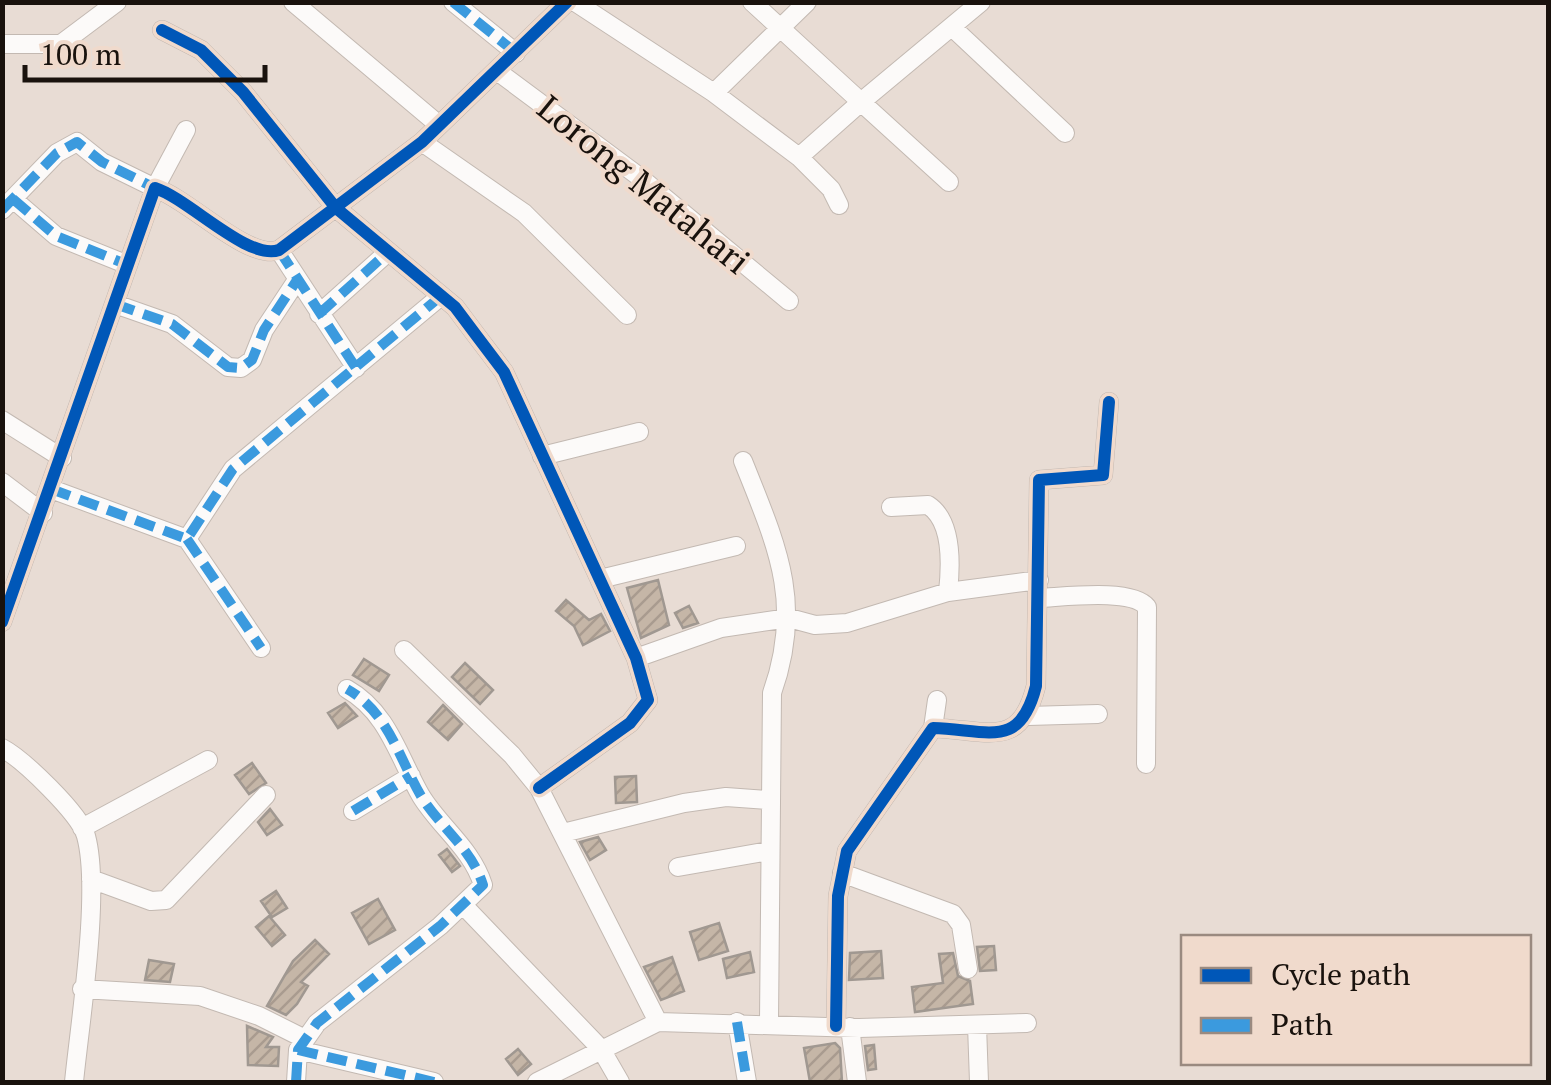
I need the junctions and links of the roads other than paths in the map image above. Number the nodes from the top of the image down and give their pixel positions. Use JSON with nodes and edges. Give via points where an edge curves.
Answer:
{"nodes":[{"id":1,"x":117,"y":2,"type":"edge"},
{"id":2,"x":293,"y":2,"type":"edge"},
{"id":3,"x":453,"y":2,"type":"edge"},
{"id":4,"x":567,"y":2,"type":"edge"},
{"id":5,"x":575,"y":2,"type":"edge"},
{"id":6,"x":752,"y":2,"type":"edge"},
{"id":7,"x":807,"y":2,"type":"edge"},
{"id":8,"x":981,"y":2,"type":"edge"},
{"id":9,"x":782,"y":25,"type":"junction"},
{"id":10,"x":954,"y":29,"type":"junction"},
{"id":11,"x":162,"y":30,"type":"dead end"},
{"id":12,"x":2,"y":44,"type":"edge"},
{"id":13,"x":516,"y":52,"type":"junction"},
{"id":14,"x":497,"y":71,"type":"junction"},
{"id":15,"x":714,"y":93,"type":"junction"},
{"id":16,"x":861,"y":102,"type":"junction"},
{"id":17,"x":438,"y":125,"type":"junction"},
{"id":18,"x":186,"y":130,"type":"dead end"},
{"id":19,"x":1065,"y":132,"type":"dead end"},
{"id":20,"x":422,"y":142,"type":"junction"},
{"id":21,"x":799,"y":156,"type":"junction"},
{"id":22,"x":950,"y":182,"type":"dead end"},
{"id":23,"x":154,"y":188,"type":"junction"},
{"id":24,"x":8,"y":204,"type":"edge"},
{"id":25,"x":839,"y":205,"type":"dead end"},
{"id":26,"x":336,"y":208,"type":"junction"},
{"id":27,"x":279,"y":250,"type":"junction"},
{"id":28,"x":387,"y":254,"type":"junction"},
{"id":29,"x":128,"y":265,"type":"junction"},
{"id":30,"x":297,"y":280,"type":"junction"},
{"id":31,"x":441,"y":296,"type":"junction"},
{"id":32,"x":788,"y":301,"type":"dead end"},
{"id":33,"x":115,"y":304,"type":"junction"},
{"id":34,"x":319,"y":314,"type":"junction"},
{"id":35,"x":627,"y":315,"type":"dead end"},
{"id":36,"x":356,"y":368,"type":"junction"},
{"id":37,"x":1110,"y":402,"type":"dead end"},
{"id":38,"x":2,"y":420,"type":"edge"},
{"id":39,"x":639,"y":432,"type":"dead end"},
{"id":40,"x":542,"y":456,"type":"junction"},
{"id":41,"x":62,"y":458,"type":"junction"},
{"id":42,"x":743,"y":461,"type":"dead end"},
{"id":43,"x":2,"y":482,"type":"edge"},
{"id":44,"x":52,"y":488,"type":"junction"},
{"id":45,"x":891,"y":507,"type":"dead end"},
{"id":46,"x":43,"y":513,"type":"junction"},
{"id":47,"x":187,"y":539,"type":"junction"},
{"id":48,"x":736,"y":546,"type":"dead end"},
{"id":49,"x":600,"y":579,"type":"junction"},
{"id":50,"x":1039,"y":588,"type":"junction"},
{"id":51,"x":948,"y":592,"type":"junction"},
{"id":52,"x":789,"y":618,"type":"junction"},
{"id":53,"x":2,"y":622,"type":"edge"},
{"id":54,"x":260,"y":648,"type":"dead end"},
{"id":55,"x":404,"y":650,"type":"dead end"},
{"id":56,"x":636,"y":658,"type":"junction"},
{"id":57,"x":347,"y":689,"type":"dead end"},
{"id":58,"x":937,"y":700,"type":"dead end"},
{"id":59,"x":1098,"y":714,"type":"dead end"},
{"id":60,"x":1028,"y":716,"type":"junction"},
{"id":61,"x":933,"y":728,"type":"junction"},
{"id":62,"x":2,"y":748,"type":"edge"},
{"id":63,"x":208,"y":760,"type":"dead end"},
{"id":64,"x":1146,"y":764,"type":"dead end"},
{"id":65,"x":412,"y":776,"type":"junction"},
{"id":66,"x":538,"y":788,"type":"junction"},
{"id":67,"x":266,"y":794,"type":"dead end"},
{"id":68,"x":769,"y":800,"type":"junction"},
{"id":69,"x":353,"y":811,"type":"dead end"},
{"id":70,"x":82,"y":828,"type":"junction"},
{"id":71,"x":562,"y":833,"type":"junction"},
{"id":72,"x":769,"y":851,"type":"junction"},
{"id":73,"x":678,"y":868,"type":"dead end"},
{"id":74,"x":842,"y":874,"type":"junction"},
{"id":75,"x":91,"y":879,"type":"junction"},
{"id":76,"x":464,"y":906,"type":"junction"},
{"id":77,"x":968,"y":969,"type":"dead end"},
{"id":78,"x":82,"y":989,"type":"junction"},
{"id":79,"x":658,"y":1022,"type":"junction"},
{"id":80,"x":737,"y":1022,"type":"junction"},
{"id":81,"x":769,"y":1022,"type":"junction"},
{"id":82,"x":1027,"y":1024,"type":"dead end"},
{"id":83,"x":977,"y":1025,"type":"junction"},
{"id":84,"x":843,"y":1027,"type":"junction"},
{"id":85,"x":300,"y":1044,"type":"junction"},
{"id":86,"x":601,"y":1049,"type":"junction"},
{"id":87,"x":74,"y":1082,"type":"edge"},
{"id":88,"x":296,"y":1082,"type":"edge"},
{"id":89,"x":434,"y":1082,"type":"edge"},
{"id":90,"x":537,"y":1082,"type":"edge"},
{"id":91,"x":620,"y":1082,"type":"edge"},
{"id":92,"x":746,"y":1082,"type":"edge"},
{"id":93,"x":857,"y":1082,"type":"edge"},
{"id":94,"x":979,"y":1082,"type":"edge"}],
"edges":[{"from":1,"to":12,"type":"street","via":[[60,44]]},
{"from":2,"to":17,"type":"street"},
{"from":3,"to":13,"type":"street"},
{"from":4,"to":13,"type":"street"},
{"from":5,"to":15,"type":"street"},
{"from":6,"to":9,"type":"street"},
{"from":7,"to":9,"type":"street"},
{"from":8,"to":10,"type":"street"},
{"from":9,"to":15,"type":"street"},
{"from":9,"to":16,"type":"street"},
{"from":10,"to":16,"type":"street"},
{"from":10,"to":19,"type":"street"},
{"from":11,"to":26,"type":"street","via":[[200,50],[243,92]]},
{"from":13,"to":14,"type":"street"},
{"from":14,"to":17,"type":"street"},
{"from":14,"to":32,"type":"street","name":"Lorong Matahari","via":[[623,163]]},
{"from":15,"to":21,"type":"street"},
{"from":16,"to":21,"type":"street"},
{"from":16,"to":22,"type":"street"},
{"from":17,"to":20,"type":"street"},
{"from":18,"to":23,"type":"street"},
{"from":20,"to":26,"type":"street"},
{"from":20,"to":35,"type":"street","via":[[524,212]]},
{"from":21,"to":25,"type":"street"},
{"from":23,"to":24,"type":"street","via":[[77,142]]},
{"from":23,"to":27,"type":"street","via":[[188,203],[256,251]]},
{"from":23,"to":29,"type":"street"},
{"from":24,"to":29,"type":"street","via":[[56,236]]},
{"from":26,"to":27,"type":"street"},
{"from":26,"to":28,"type":"street"},
{"from":27,"to":30,"type":"street"},
{"from":28,"to":31,"type":"street"},
{"from":28,"to":34,"type":"street"},
{"from":29,"to":33,"type":"street"},
{"from":30,"to":33,"type":"street","via":[[241,368],[228,366],[172,324]]},
{"from":30,"to":34,"type":"street"},
{"from":31,"to":36,"type":"street"},
{"from":31,"to":40,"type":"street","via":[[504,372]]},
{"from":33,"to":41,"type":"street"},
{"from":34,"to":36,"type":"street"},
{"from":36,"to":47,"type":"street","via":[[234,469]]},
{"from":37,"to":50,"type":"street","via":[[1102,475],[1039,480]]},
{"from":38,"to":41,"type":"street"},
{"from":39,"to":40,"type":"street"},
{"from":40,"to":49,"type":"street"},
{"from":41,"to":44,"type":"street"},
{"from":42,"to":52,"type":"street","via":[[782,558]]},
{"from":43,"to":46,"type":"street"},
{"from":44,"to":46,"type":"street"},
{"from":44,"to":47,"type":"street"},
{"from":45,"to":51,"type":"street","via":[[928,505],[940,515]]},
{"from":46,"to":53,"type":"street"},
{"from":47,"to":54,"type":"street"},
{"from":48,"to":49,"type":"street"},
{"from":49,"to":56,"type":"street"},
{"from":50,"to":51,"type":"street"},
{"from":50,"to":60,"type":"street","via":[[1036,686]]},
{"from":50,"to":64,"type":"street","via":[[1125,596],[1147,607]]},
{"from":51,"to":52,"type":"street","via":[[847,623]]},
{"from":52,"to":56,"type":"street","via":[[721,628]]},
{"from":52,"to":68,"type":"street","via":[[772,693]]},
{"from":55,"to":66,"type":"street"},
{"from":56,"to":66,"type":"street","via":[[646,708]]},
{"from":57,"to":65,"type":"street","via":[[382,721]]},
{"from":58,"to":61,"type":"street"},
{"from":59,"to":60,"type":"street"},
{"from":60,"to":61,"type":"street","via":[[997,732]]},
{"from":61,"to":74,"type":"street","via":[[847,851]]},
{"from":62,"to":70,"type":"street","via":[[22,758]]},
{"from":63,"to":70,"type":"street"},
{"from":65,"to":69,"type":"street"},
{"from":65,"to":76,"type":"street","via":[[482,880]]},
{"from":66,"to":71,"type":"street"},
{"from":67,"to":75,"type":"street","via":[[166,900],[151,901]]},
{"from":68,"to":71,"type":"street","via":[[684,803]]},
{"from":68,"to":72,"type":"street"},
{"from":70,"to":75,"type":"street"},
{"from":71,"to":79,"type":"street"},
{"from":72,"to":73,"type":"street"},
{"from":72,"to":81,"type":"street"},
{"from":74,"to":77,"type":"street","via":[[953,914]]},
{"from":74,"to":84,"type":"street"},
{"from":75,"to":78,"type":"street"},
{"from":76,"to":85,"type":"street"},
{"from":76,"to":86,"type":"street"},
{"from":78,"to":85,"type":"street","via":[[200,996],[259,1016]]},
{"from":78,"to":87,"type":"street"},
{"from":79,"to":80,"type":"street"},
{"from":79,"to":86,"type":"street"},
{"from":80,"to":81,"type":"street"},
{"from":80,"to":92,"type":"street"},
{"from":81,"to":84,"type":"street"},
{"from":82,"to":83,"type":"street"},
{"from":83,"to":84,"type":"street"},
{"from":83,"to":94,"type":"street"},
{"from":84,"to":93,"type":"street"},
{"from":85,"to":88,"type":"street"},
{"from":85,"to":89,"type":"street"},
{"from":86,"to":90,"type":"street"},
{"from":86,"to":91,"type":"street"}]}
